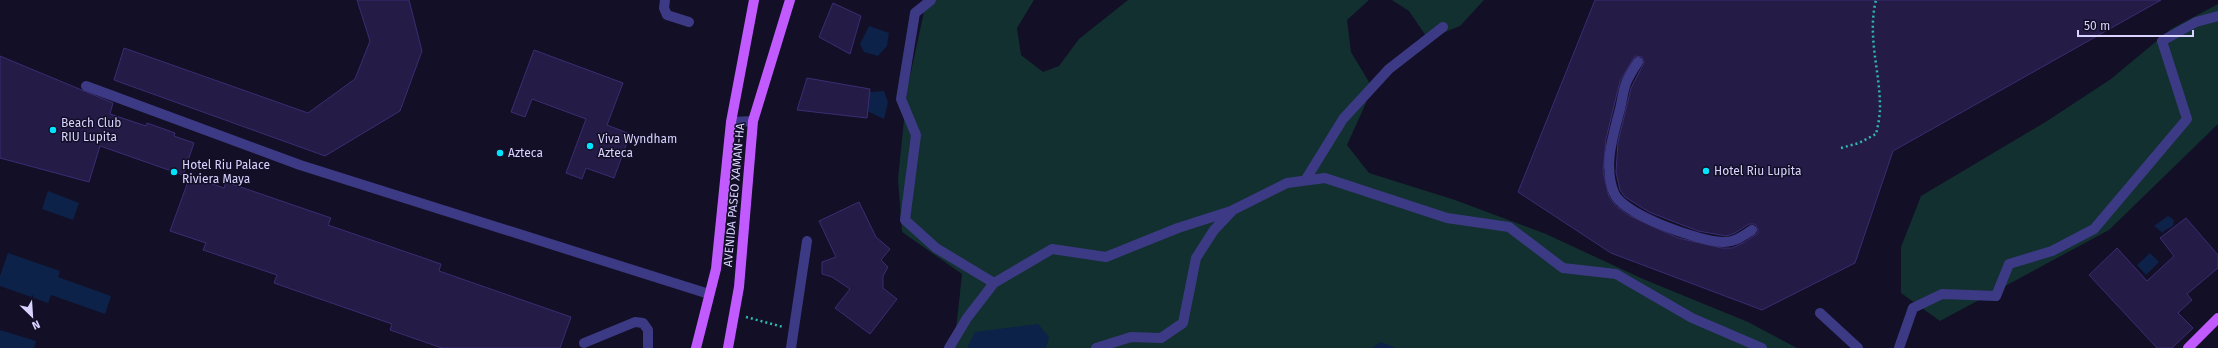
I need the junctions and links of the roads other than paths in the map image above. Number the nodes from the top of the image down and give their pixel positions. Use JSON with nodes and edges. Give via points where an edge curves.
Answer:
{"nodes":[{"id":1,"x":665,"y":0,"type":"edge"},
{"id":2,"x":754,"y":0,"type":"edge"},
{"id":3,"x":790,"y":0,"type":"edge"},
{"id":4,"x":931,"y":0,"type":"edge"},
{"id":5,"x":2218,"y":16,"type":"edge"},
{"id":6,"x":689,"y":22,"type":"dead end"},
{"id":7,"x":1443,"y":27,"type":"dead end"},
{"id":8,"x":1638,"y":62,"type":"dead end"},
{"id":9,"x":86,"y":86,"type":"dead end"},
{"id":10,"x":753,"y":121,"type":"junction"},
{"id":11,"x":731,"y":122,"type":"junction"},
{"id":12,"x":1306,"y":179,"type":"junction"},
{"id":13,"x":1233,"y":210,"type":"junction"},
{"id":14,"x":1752,"y":230,"type":"dead end"},
{"id":15,"x":807,"y":241,"type":"dead end"},
{"id":16,"x":994,"y":283,"type":"junction"},
{"id":17,"x":709,"y":294,"type":"junction"},
{"id":18,"x":1820,"y":313,"type":"dead end"},
{"id":19,"x":2218,"y":318,"type":"edge"},
{"id":20,"x":584,"y":343,"type":"dead end"},
{"id":21,"x":648,"y":348,"type":"edge"},
{"id":22,"x":696,"y":348,"type":"edge"},
{"id":23,"x":728,"y":348,"type":"edge"},
{"id":24,"x":791,"y":348,"type":"edge"},
{"id":25,"x":949,"y":348,"type":"edge"},
{"id":26,"x":1096,"y":348,"type":"edge"},
{"id":27,"x":1762,"y":348,"type":"edge"},
{"id":28,"x":1858,"y":348,"type":"edge"},
{"id":29,"x":1899,"y":348,"type":"edge"},
{"id":30,"x":2188,"y":348,"type":"edge"}],
"edges":[{"from":1,"to":6,"type":"lane","via":[[664,8],[667,15]]},
{"from":2,"to":11,"type":"main road","name":"AVENIDA PASEO XAMAN-HA"},
{"from":3,"to":10,"type":"main road","name":"AVENIDA PASEO XAMAN-HA"},
{"from":4,"to":16,"type":"lane","via":[[915,13],[901,99],[916,135],[905,220],[936,248]]},
{"from":5,"to":29,"type":"lane","via":[[2196,22],[2162,41],[2187,119],[2094,229],[2052,251],[2009,264],[1996,296],[1942,294],[1913,308]]},
{"from":7,"to":12,"type":"lane","via":[[1389,69],[1343,119]]},
{"from":8,"to":14,"type":"lane","via":[[1626,82],[1610,148],[1609,176],[1614,194],[1657,224],[1697,239],[1723,242],[1736,240]]},
{"from":9,"to":17,"type":"lane","via":[[300,165]]},
{"from":10,"to":11,"type":"lane"},
{"from":10,"to":23,"type":"main road","name":"AVENIDA PASEO XAMAN-HA","via":[[739,288]]},
{"from":11,"to":17,"type":"main road","name":"AVENIDA PASEO XAMAN-HA","via":[[716,269]]},
{"from":12,"to":13,"type":"lane","via":[[1287,183]]},
{"from":12,"to":27,"type":"lane","via":[[1325,178],[1447,218],[1509,227],[1563,268],[1616,274],[1692,318]]},
{"from":13,"to":16,"type":"lane","via":[[1178,228],[1106,257],[1052,249]]},
{"from":13,"to":26,"type":"lane","via":[[1214,230],[1196,258],[1184,323],[1161,338],[1131,337]]},
{"from":15,"to":24,"type":"lane"},
{"from":16,"to":25,"type":"lane","via":[[967,318]]},
{"from":17,"to":22,"type":"main road","name":"AVENIDA PASEO XAMAN-HA"},
{"from":18,"to":28,"type":"lane"},
{"from":19,"to":30,"type":"main road"},
{"from":20,"to":21,"type":"lane","via":[[635,322],[643,323],[648,330]]}]}
